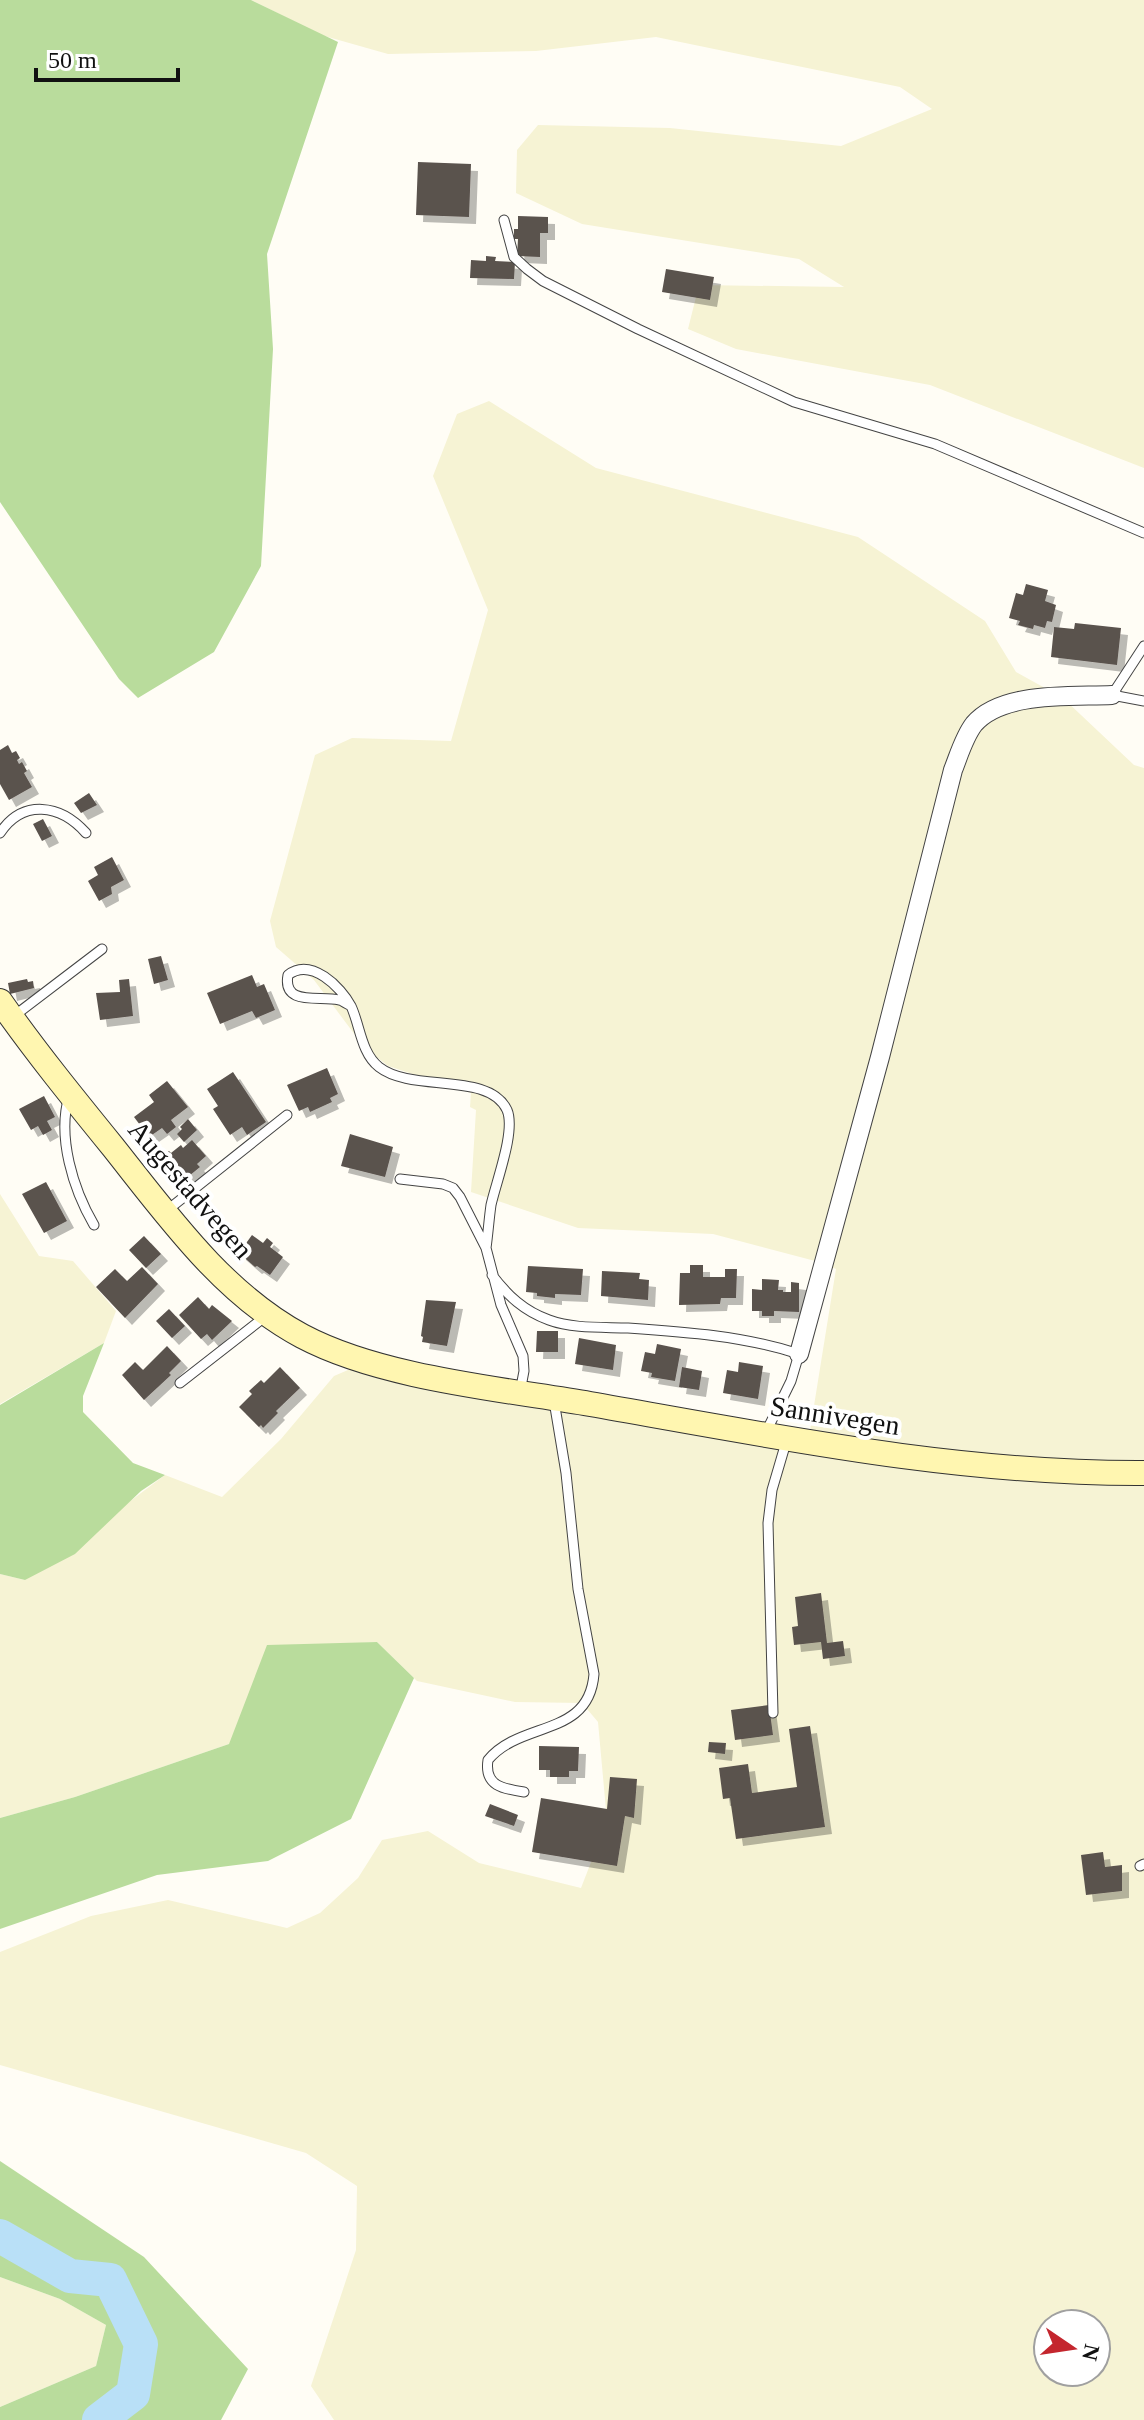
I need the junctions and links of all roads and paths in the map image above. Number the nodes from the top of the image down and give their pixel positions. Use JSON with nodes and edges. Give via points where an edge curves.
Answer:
{"nodes":[{"id":1,"x":504,"y":220,"type":"dead end"},
{"id":2,"x":1144,"y":533,"type":"edge"},
{"id":3,"x":1144,"y":646,"type":"edge"},
{"id":4,"x":1112,"y":695,"type":"junction"},
{"id":5,"x":1144,"y":701,"type":"edge"},
{"id":6,"x":0,"y":833,"type":"edge"},
{"id":7,"x":86,"y":833,"type":"dead end"},
{"id":8,"x":102,"y":949,"type":"dead end"},
{"id":9,"x":351,"y":1006,"type":"junction"},
{"id":10,"x":6,"y":1009,"type":"edge"},
{"id":11,"x":70,"y":1093,"type":"junction"},
{"id":12,"x":287,"y":1115,"type":"dead end"},
{"id":13,"x":400,"y":1179,"type":"dead end"},
{"id":14,"x":165,"y":1212,"type":"junction"},
{"id":15,"x":94,"y":1225,"type":"dead end"},
{"id":16,"x":486,"y":1248,"type":"junction"},
{"id":17,"x":492,"y":1275,"type":"junction"},
{"id":18,"x":269,"y":1314,"type":"junction"},
{"id":19,"x":799,"y":1354,"type":"junction"},
{"id":20,"x":180,"y":1383,"type":"dead end"},
{"id":21,"x":520,"y":1392,"type":"junction"},
{"id":22,"x":553,"y":1398,"type":"junction"},
{"id":23,"x":776,"y":1437,"type":"junction"},
{"id":24,"x":1144,"y":1473,"type":"edge"},
{"id":25,"x":773,"y":1713,"type":"dead end"},
{"id":26,"x":524,"y":1792,"type":"dead end"}],
"edges":[{"from":1,"to":2,"type":"lane","via":[[514,257],[527,269],[638,329],[794,402],[935,444]]},
{"from":3,"to":4,"type":"lane"},
{"from":4,"to":5,"type":"lane"},
{"from":4,"to":19,"type":"street","via":[[1018,701],[987,713],[967,735],[953,770]]},
{"from":6,"to":7,"type":"lane","via":[[32,808],[61,816]]},
{"from":8,"to":10,"type":"lane"},
{"from":9,"to":9,"type":"lane","via":[[321,974],[294,970],[288,975],[292,993]]},
{"from":9,"to":16,"type":"lane","via":[[377,1066],[401,1078],[494,1093],[509,1114]]},
{"from":10,"to":11,"type":"main road","name":"Augestadvegen"},
{"from":11,"to":14,"type":"main road","name":"Augestadvegen"},
{"from":11,"to":15,"type":"lane","via":[[64,1136]]},
{"from":12,"to":14,"type":"lane"},
{"from":13,"to":16,"type":"lane","via":[[453,1188]]},
{"from":14,"to":18,"type":"main road","name":"Augestadvegen","via":[[193,1246]]},
{"from":16,"to":17,"type":"lane"},
{"from":17,"to":19,"type":"lane","via":[[522,1307],[561,1324],[691,1332]]},
{"from":17,"to":21,"type":"lane","via":[[523,1356]]},
{"from":18,"to":20,"type":"lane"},
{"from":18,"to":21,"type":"main road","name":"Augestadvegen","via":[[301,1335],[362,1360]]},
{"from":19,"to":23,"type":"lane"},
{"from":21,"to":22,"type":"main road","name":"Sannivegen"},
{"from":22,"to":23,"type":"main road","name":"Sannivegen"},
{"from":22,"to":26,"type":"lane","via":[[594,1674],[590,1697],[570,1719],[508,1743],[488,1760],[487,1776],[494,1785]]},
{"from":23,"to":24,"type":"main road","name":"Sannivegen","via":[[1000,1468]]},
{"from":23,"to":25,"type":"lane","via":[[768,1523]]}]}
